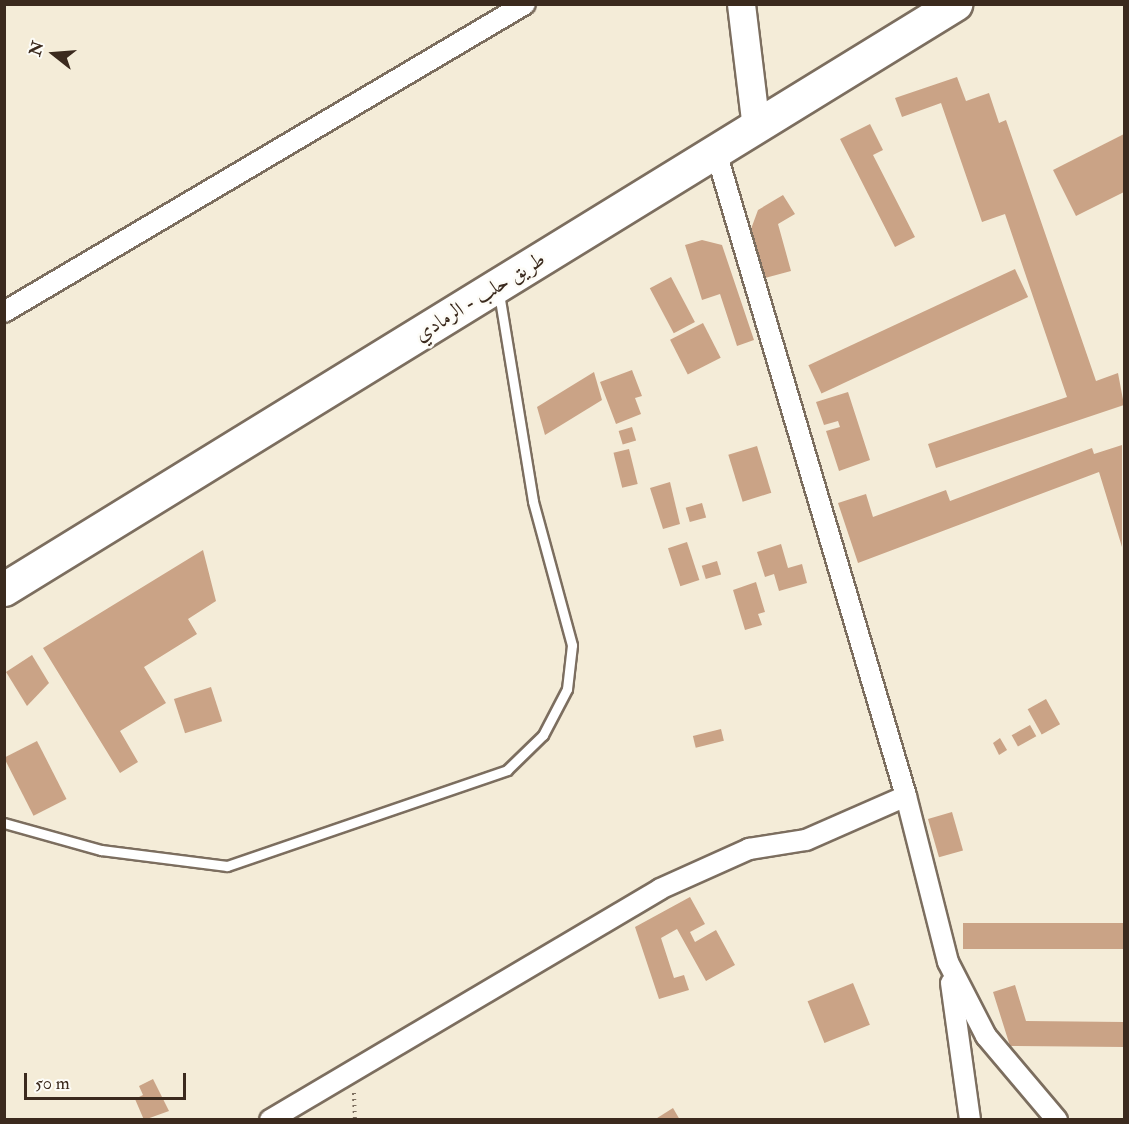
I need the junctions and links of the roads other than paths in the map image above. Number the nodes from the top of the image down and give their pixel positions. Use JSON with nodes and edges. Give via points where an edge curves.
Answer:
{"nodes":[{"id":1,"x":525,"y":4,"type":"edge"},
{"id":2,"x":741,"y":4,"type":"edge"},
{"id":3,"x":955,"y":4,"type":"edge"},
{"id":4,"x":756,"y":128,"type":"junction"},
{"id":5,"x":716,"y":152,"type":"junction"},
{"id":6,"x":498,"y":286,"type":"junction"},
{"id":7,"x":4,"y":312,"type":"edge"},
{"id":8,"x":4,"y":589,"type":"edge"},
{"id":9,"x":906,"y":796,"type":"junction"},
{"id":10,"x":4,"y":824,"type":"edge"},
{"id":11,"x":948,"y":962,"type":"junction"},
{"id":12,"x":270,"y":1119,"type":"edge"},
{"id":13,"x":970,"y":1119,"type":"edge"},
{"id":14,"x":1057,"y":1119,"type":"edge"}],
"edges":[{"from":1,"to":7,"type":"street"},
{"from":2,"to":4,"type":"street"},
{"from":3,"to":4,"type":"highway","name":"طريق حلب - الرمادي"},
{"from":4,"to":5,"type":"highway","name":"طريق حلب - الرمادي"},
{"from":5,"to":6,"type":"highway","name":"طريق حلب - الرمادي"},
{"from":5,"to":9,"type":"street"},
{"from":6,"to":8,"type":"highway","name":"طريق حلب - الرمادي"},
{"from":6,"to":10,"type":"lane","via":[[533,501],[572,645],[567,689],[543,735],[507,770],[227,866],[101,850]]},
{"from":9,"to":11,"type":"street"},
{"from":9,"to":12,"type":"street","via":[[806,840],[749,849],[660,889]]},
{"from":11,"to":13,"type":"street"},
{"from":11,"to":14,"type":"street","via":[[986,1036]]}]}
